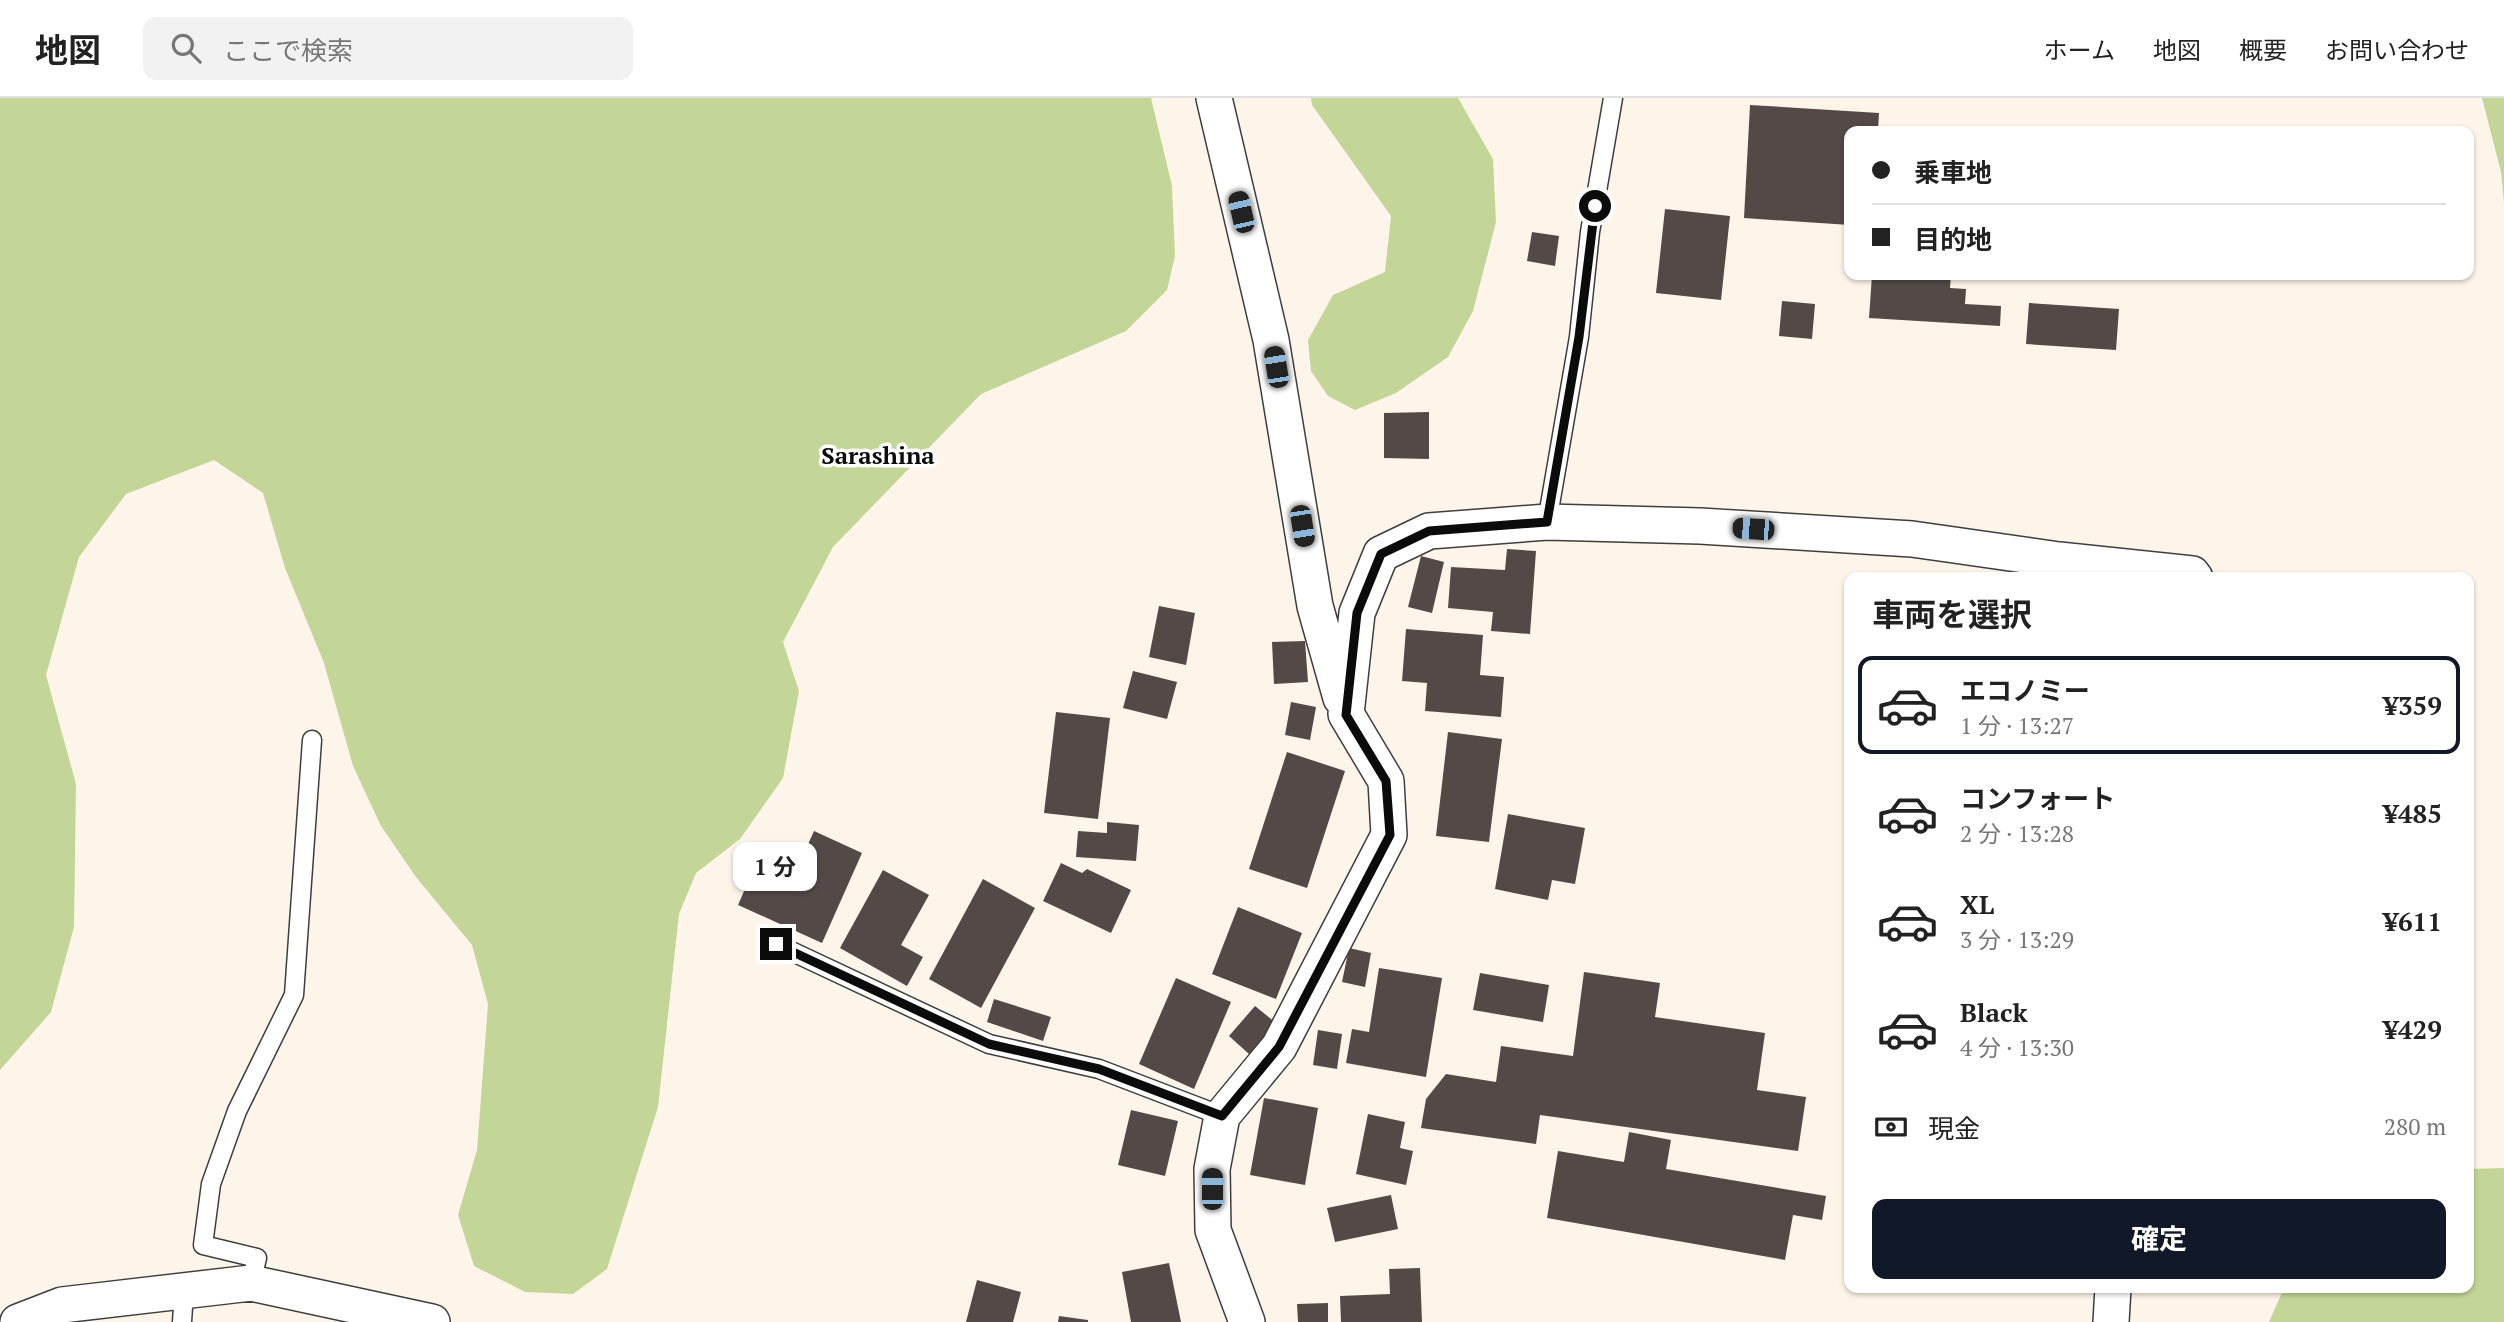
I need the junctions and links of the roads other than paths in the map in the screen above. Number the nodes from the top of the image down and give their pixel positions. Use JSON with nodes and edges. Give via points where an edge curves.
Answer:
{"nodes":[{"id":1,"x":1214,"y":98,"type":"edge"},
{"id":2,"x":1614,"y":98,"type":"edge"},
{"id":3,"x":1547,"y":522,"type":"junction"},
{"id":4,"x":2173,"y":572,"type":"edge"},
{"id":5,"x":1346,"y":715,"type":"junction"},
{"id":6,"x":312,"y":740,"type":"dead end"},
{"id":7,"x":776,"y":944,"type":"dead end"},
{"id":8,"x":1222,"y":1116,"type":"junction"},
{"id":9,"x":251,"y":1283,"type":"junction"},
{"id":10,"x":2113,"y":1293,"type":"edge"},
{"id":11,"x":183,"y":1306,"type":"edge"},
{"id":12,"x":18,"y":1322,"type":"edge"},
{"id":13,"x":432,"y":1322,"type":"edge"},
{"id":14,"x":1247,"y":1322,"type":"edge"},
{"id":15,"x":2110,"y":1322,"type":"edge"}],
"edges":[{"from":1,"to":5,"type":"street","via":[[1271,340],[1315,606]]},
{"from":2,"to":3,"type":"lane"},
{"from":3,"to":4,"type":"street","via":[[1912,539]]},
{"from":3,"to":5,"type":"street","via":[[1429,531],[1381,554],[1357,613]]},
{"from":5,"to":8,"type":"street","via":[[1386,781],[1390,835],[1279,1047]]},
{"from":6,"to":9,"type":"lane","via":[[294,995],[237,1111],[211,1184],[203,1245],[257,1258]]},
{"from":7,"to":8,"type":"lane","via":[[989,1044],[1099,1069]]},
{"from":8,"to":14,"type":"street","via":[[1212,1169],[1213,1230]]},
{"from":9,"to":11,"type":"street"},
{"from":9,"to":13,"type":"street"},
{"from":10,"to":15,"type":"street"},
{"from":11,"to":12,"type":"street","via":[[62,1305]]}]}
